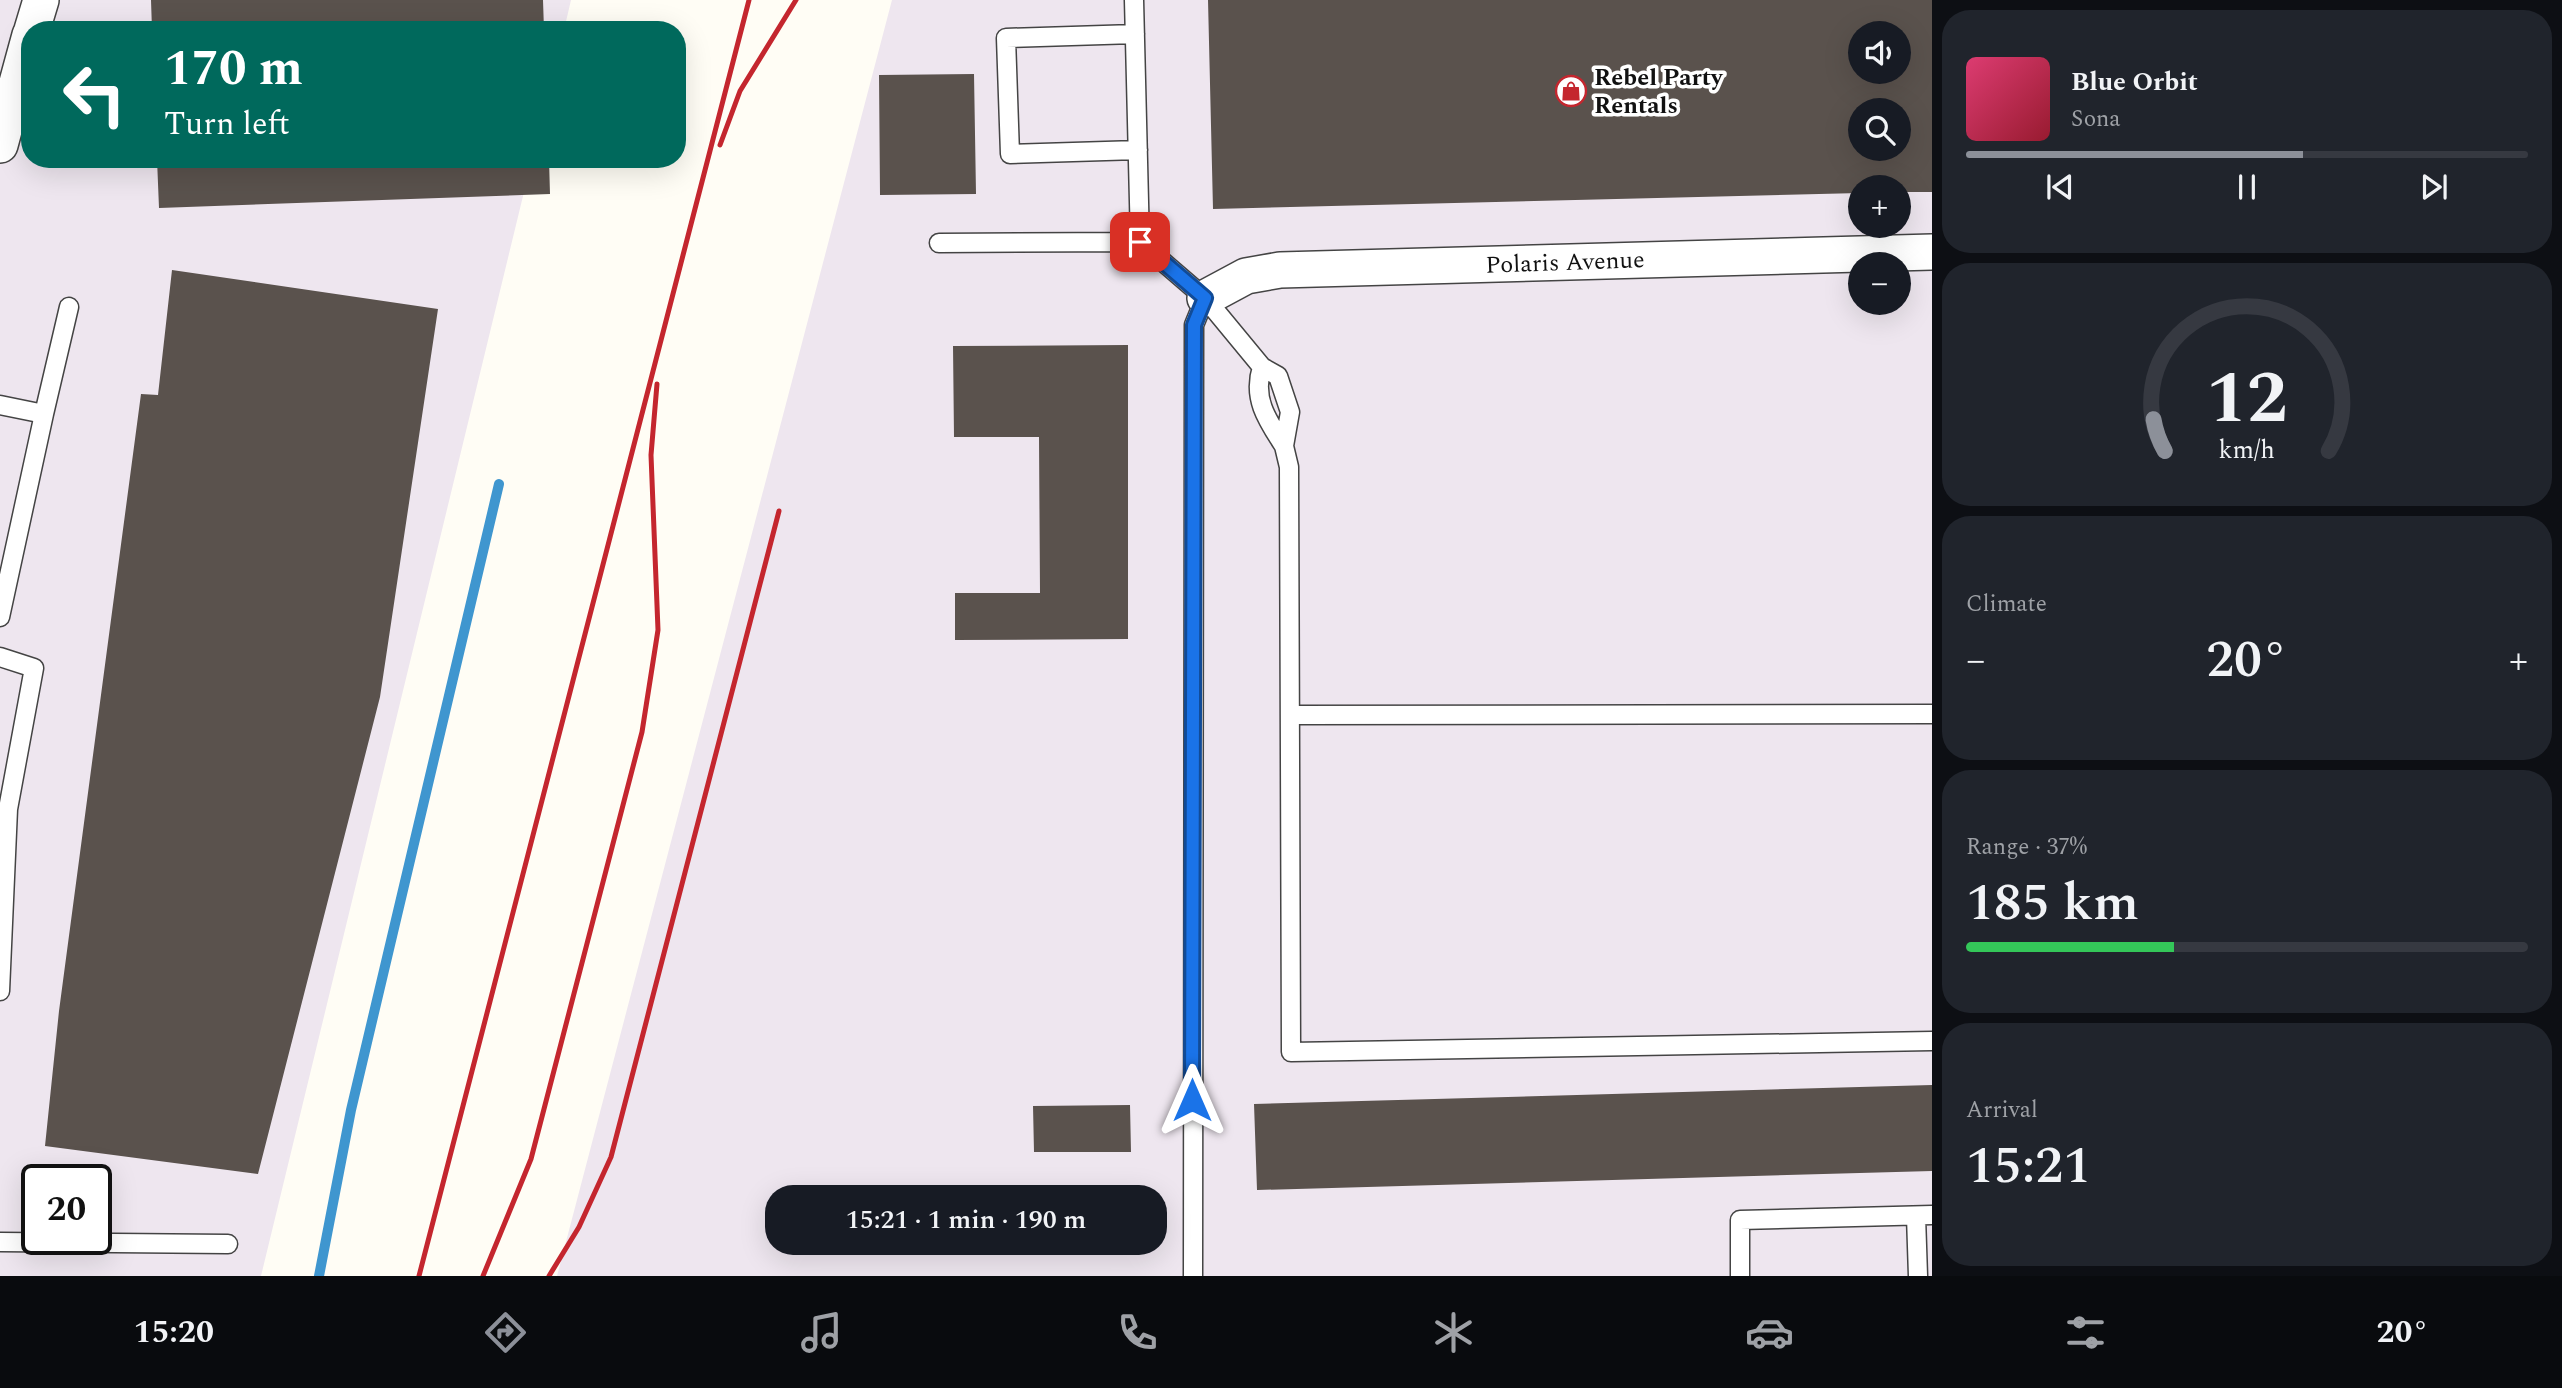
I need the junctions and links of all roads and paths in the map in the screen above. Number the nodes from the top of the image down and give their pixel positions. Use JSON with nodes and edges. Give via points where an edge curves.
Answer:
{"nodes":[{"id":1,"x":41,"y":0,"type":"edge"},
{"id":2,"x":1134,"y":0,"type":"edge"},
{"id":3,"x":35,"y":21,"type":"edge"},
{"id":4,"x":1135,"y":34,"type":"junction"},
{"id":5,"x":21,"y":82,"type":"edge"},
{"id":6,"x":0,"y":145,"type":"edge"},
{"id":7,"x":1138,"y":150,"type":"junction"},
{"id":8,"x":1140,"y":242,"type":"junction"},
{"id":9,"x":939,"y":243,"type":"dead end"},
{"id":10,"x":1932,"y":252,"type":"edge"},
{"id":11,"x":1205,"y":298,"type":"junction"},
{"id":12,"x":69,"y":307,"type":"dead end"},
{"id":13,"x":1262,"y":367,"type":"junction"},
{"id":14,"x":0,"y":405,"type":"edge"},
{"id":15,"x":44,"y":414,"type":"junction"},
{"id":16,"x":1284,"y":446,"type":"junction"},
{"id":17,"x":0,"y":617,"type":"edge"},
{"id":18,"x":0,"y":657,"type":"edge"},
{"id":19,"x":1932,"y":714,"type":"edge"},
{"id":20,"x":1292,"y":715,"type":"junction"},
{"id":21,"x":0,"y":990,"type":"edge"},
{"id":22,"x":1932,"y":1041,"type":"edge"},
{"id":23,"x":1924,"y":1216,"type":"edge"},
{"id":24,"x":0,"y":1242,"type":"edge"},
{"id":25,"x":228,"y":1244,"type":"dead end"},
{"id":26,"x":1193,"y":1276,"type":"edge"},
{"id":27,"x":1740,"y":1276,"type":"edge"},
{"id":28,"x":1918,"y":1276,"type":"edge"}],
"edges":[{"from":1,"to":3,"type":"street"},
{"from":2,"to":4,"type":"lane"},
{"from":4,"to":7,"type":"lane"},
{"from":4,"to":7,"type":"lane","via":[[1006,38],[1010,154]]},
{"from":5,"to":6,"type":"street"},
{"from":7,"to":8,"type":"lane"},
{"from":8,"to":9,"type":"lane"},
{"from":8,"to":11,"type":"lane"},
{"from":10,"to":11,"type":"street","name":"Polaris Avenue","via":[[1280,270],[1246,276]]},
{"from":11,"to":13,"type":"lane"},
{"from":11,"to":26,"type":"lane","via":[[1194,325]]},
{"from":12,"to":15,"type":"lane"},
{"from":13,"to":16,"type":"lane","via":[[1256,386],[1265,419]]},
{"from":13,"to":16,"type":"lane","via":[[1278,376],[1290,412]]},
{"from":14,"to":15,"type":"lane"},
{"from":15,"to":17,"type":"lane"},
{"from":16,"to":20,"type":"lane","via":[[1289,467]]},
{"from":18,"to":21,"type":"lane","via":[[34,668],[8,809]]},
{"from":19,"to":20,"type":"lane"},
{"from":20,"to":22,"type":"lane","via":[[1291,1052]]},
{"from":23,"to":27,"type":"lane","via":[[1740,1220]]},
{"from":23,"to":28,"type":"lane"},
{"from":24,"to":25,"type":"lane"}]}
